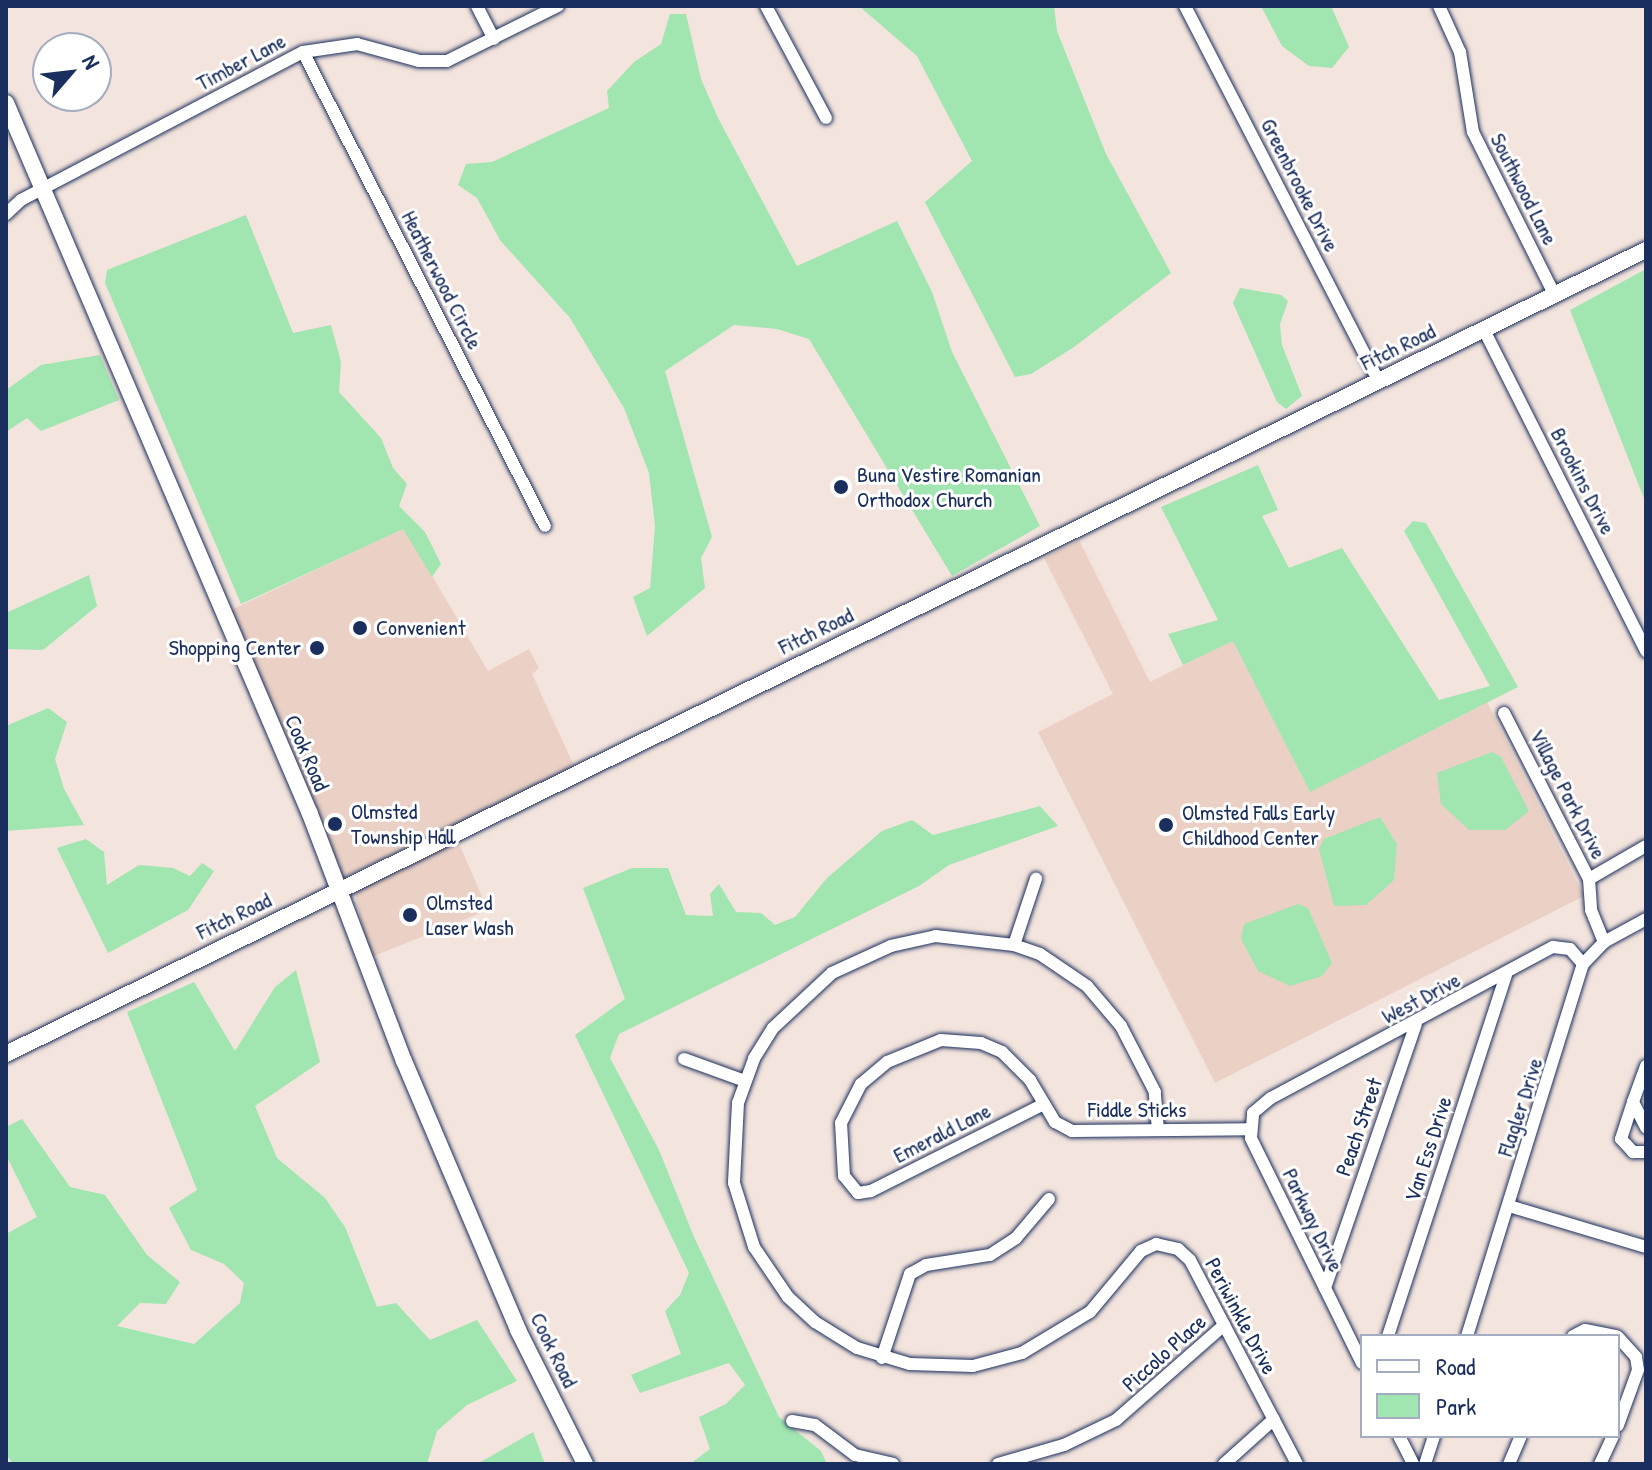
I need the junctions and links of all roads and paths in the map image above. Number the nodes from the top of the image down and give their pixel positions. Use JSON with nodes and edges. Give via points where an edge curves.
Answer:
{"nodes":[{"id":1,"x":477,"y":6,"type":"edge"},
{"id":2,"x":558,"y":6,"type":"edge"},
{"id":3,"x":766,"y":6,"type":"edge"},
{"id":4,"x":1185,"y":6,"type":"edge"},
{"id":5,"x":1439,"y":6,"type":"edge"},
{"id":6,"x":494,"y":39,"type":"junction"},
{"id":7,"x":303,"y":52,"type":"junction"},
{"id":8,"x":6,"y":103,"type":"edge"},
{"id":9,"x":826,"y":118,"type":"dead end"},
{"id":10,"x":44,"y":189,"type":"junction"},
{"id":11,"x":6,"y":214,"type":"edge"},
{"id":12,"x":1646,"y":250,"type":"edge"},
{"id":13,"x":1555,"y":296,"type":"junction"},
{"id":14,"x":1484,"y":330,"type":"junction"},
{"id":15,"x":1379,"y":382,"type":"junction"},
{"id":16,"x":545,"y":526,"type":"dead end"},
{"id":17,"x":1646,"y":651,"type":"edge"},
{"id":18,"x":1504,"y":713,"type":"dead end"},
{"id":19,"x":1646,"y":846,"type":"edge"},
{"id":20,"x":1036,"y":879,"type":"dead end"},
{"id":21,"x":1589,"y":879,"type":"junction"},
{"id":22,"x":340,"y":888,"type":"junction"},
{"id":23,"x":1646,"y":919,"type":"edge"},
{"id":24,"x":1604,"y":942,"type":"junction"},
{"id":25,"x":1014,"y":945,"type":"junction"},
{"id":26,"x":1583,"y":964,"type":"junction"},
{"id":27,"x":1506,"y":975,"type":"junction"},
{"id":28,"x":1416,"y":1024,"type":"junction"},
{"id":29,"x":6,"y":1054,"type":"edge"},
{"id":30,"x":684,"y":1059,"type":"dead end"},
{"id":31,"x":1646,"y":1066,"type":"edge"},
{"id":32,"x":745,"y":1081,"type":"junction"},
{"id":33,"x":1633,"y":1102,"type":"junction"},
{"id":34,"x":1044,"y":1104,"type":"junction"},
{"id":35,"x":1646,"y":1128,"type":"edge"},
{"id":36,"x":1251,"y":1129,"type":"junction"},
{"id":37,"x":1158,"y":1130,"type":"junction"},
{"id":38,"x":1646,"y":1152,"type":"edge"},
{"id":39,"x":858,"y":1193,"type":"joint"},
{"id":40,"x":1049,"y":1199,"type":"dead end"},
{"id":41,"x":1509,"y":1206,"type":"junction"},
{"id":42,"x":1646,"y":1247,"type":"edge"},
{"id":43,"x":1325,"y":1288,"type":"junction"},
{"id":44,"x":1224,"y":1325,"type":"junction"},
{"id":45,"x":1389,"y":1334,"type":"edge"},
{"id":46,"x":1468,"y":1334,"type":"edge"},
{"id":47,"x":1577,"y":1334,"type":"edge"},
{"id":48,"x":1606,"y":1334,"type":"edge"},
{"id":49,"x":1620,"y":1340,"type":"edge"},
{"id":50,"x":882,"y":1358,"type":"junction"},
{"id":51,"x":1360,"y":1359,"type":"edge"},
{"id":52,"x":1274,"y":1419,"type":"junction"},
{"id":53,"x":1620,"y":1420,"type":"edge"},
{"id":54,"x":792,"y":1421,"type":"dead end"},
{"id":55,"x":1400,"y":1438,"type":"edge"},
{"id":56,"x":1433,"y":1438,"type":"edge"},
{"id":57,"x":1520,"y":1438,"type":"edge"},
{"id":58,"x":1612,"y":1438,"type":"edge"},
{"id":59,"x":1039,"y":1460,"type":"edge"},
{"id":60,"x":585,"y":1464,"type":"edge"},
{"id":61,"x":893,"y":1464,"type":"edge"},
{"id":62,"x":998,"y":1464,"type":"edge"},
{"id":63,"x":1224,"y":1464,"type":"edge"},
{"id":64,"x":1297,"y":1464,"type":"edge"},
{"id":65,"x":1413,"y":1464,"type":"edge"},
{"id":66,"x":1425,"y":1464,"type":"edge"},
{"id":67,"x":1509,"y":1464,"type":"edge"},
{"id":68,"x":1600,"y":1464,"type":"edge"}],
"edges":[{"from":1,"to":6,"type":"street"},
{"from":2,"to":6,"type":"street","name":"Timber Lane"},
{"from":3,"to":9,"type":"street"},
{"from":4,"to":15,"type":"street","name":"Greenbrooke Drive"},
{"from":5,"to":13,"type":"street","name":"Southwood Lane","via":[[1460,52],[1473,132]]},
{"from":6,"to":7,"type":"street","name":"Timber Lane","via":[[447,61],[419,61],[357,44]]},
{"from":7,"to":10,"type":"street","name":"Timber Lane"},
{"from":7,"to":16,"type":"street","name":"Heatherwood Circle"},
{"from":8,"to":10,"type":"street","name":"Cook Road"},
{"from":10,"to":11,"type":"street","name":"Timber Lane"},
{"from":10,"to":22,"type":"street","name":"Cook Road"},
{"from":12,"to":13,"type":"street","name":"Fitch Road"},
{"from":13,"to":14,"type":"street","name":"Fitch Road"},
{"from":14,"to":15,"type":"street","name":"Fitch Road"},
{"from":14,"to":17,"type":"street","name":"Brookins Drive"},
{"from":15,"to":22,"type":"street","name":"Fitch Road"},
{"from":18,"to":21,"type":"street","name":"Village Park Drive"},
{"from":19,"to":21,"type":"street"},
{"from":20,"to":25,"type":"street"},
{"from":21,"to":24,"type":"street","name":"Village Park Drive","via":[[1591,910]]},
{"from":22,"to":29,"type":"street","name":"Fitch Road"},
{"from":22,"to":60,"type":"street","name":"Cook Road","via":[[404,1061],[511,1314]]},
{"from":23,"to":24,"type":"street","name":"Flagler Drive"},
{"from":24,"to":26,"type":"street","name":"Flagler Drive"},
{"from":25,"to":32,"type":"street","name":"Periwinkle Drive","via":[[936,936],[864,956],[800,998],[773,1028]]},
{"from":25,"to":37,"type":"street","name":"Periwinkle Drive","via":[[1065,969],[1103,1003],[1155,1092]]},
{"from":26,"to":27,"type":"street","name":"West Drive","via":[[1562,945]]},
{"from":26,"to":41,"type":"street","name":"Flagler Drive"},
{"from":27,"to":28,"type":"street","name":"West Drive"},
{"from":27,"to":45,"type":"street","name":"Van Ess Drive"},
{"from":28,"to":36,"type":"street","name":"West Drive","via":[[1271,1098],[1253,1113]]},
{"from":28,"to":43,"type":"street","name":"Peach Street"},
{"from":30,"to":32,"type":"street"},
{"from":31,"to":33,"type":"street"},
{"from":32,"to":50,"type":"street","name":"Periwinkle Drive","via":[[734,1127],[733,1166],[740,1210],[754,1247],[801,1311]]},
{"from":33,"to":35,"type":"street"},
{"from":33,"to":38,"type":"street","via":[[1621,1139],[1633,1152]]},
{"from":34,"to":37,"type":"street","name":"Fiddle Sticks","via":[[1055,1122],[1072,1131]]},
{"from":34,"to":39,"type":"street","name":"Emerald Lane"},
{"from":34,"to":39,"type":"street","name":"Fiddle Sticks","via":[[1015,1062],[981,1043],[941,1040],[910,1050],[869,1076],[841,1123],[842,1168]]},
{"from":36,"to":37,"type":"street","name":"Fiddle Sticks"},
{"from":36,"to":43,"type":"street","name":"Parkway Drive"},
{"from":40,"to":50,"type":"street","via":[[1016,1238],[990,1255],[926,1265],[910,1274]]},
{"from":41,"to":42,"type":"street"},
{"from":41,"to":46,"type":"street","name":"Flagler Drive"},
{"from":43,"to":51,"type":"street","name":"Parkway Drive"},
{"from":44,"to":50,"type":"street","name":"Periwinkle Drive","via":[[1186,1256],[1156,1244],[1137,1254],[1108,1294],[1076,1324],[1022,1353],[954,1367]]},
{"from":44,"to":52,"type":"street","name":"Periwinkle Drive"},
{"from":44,"to":59,"type":"street","name":"Piccolo Place","via":[[1128,1412]]},
{"from":47,"to":48,"type":"street"},
{"from":49,"to":53,"type":"street","via":[[1636,1357],[1638,1370]]},
{"from":52,"to":63,"type":"street"},
{"from":52,"to":64,"type":"street","name":"Periwinkle Drive"},
{"from":54,"to":61,"type":"street","via":[[815,1425],[855,1455]]},
{"from":55,"to":65,"type":"street"},
{"from":56,"to":66,"type":"street"},
{"from":57,"to":67,"type":"street"},
{"from":58,"to":68,"type":"street"},
{"from":59,"to":62,"type":"street","name":"Piccolo Place"}]}
